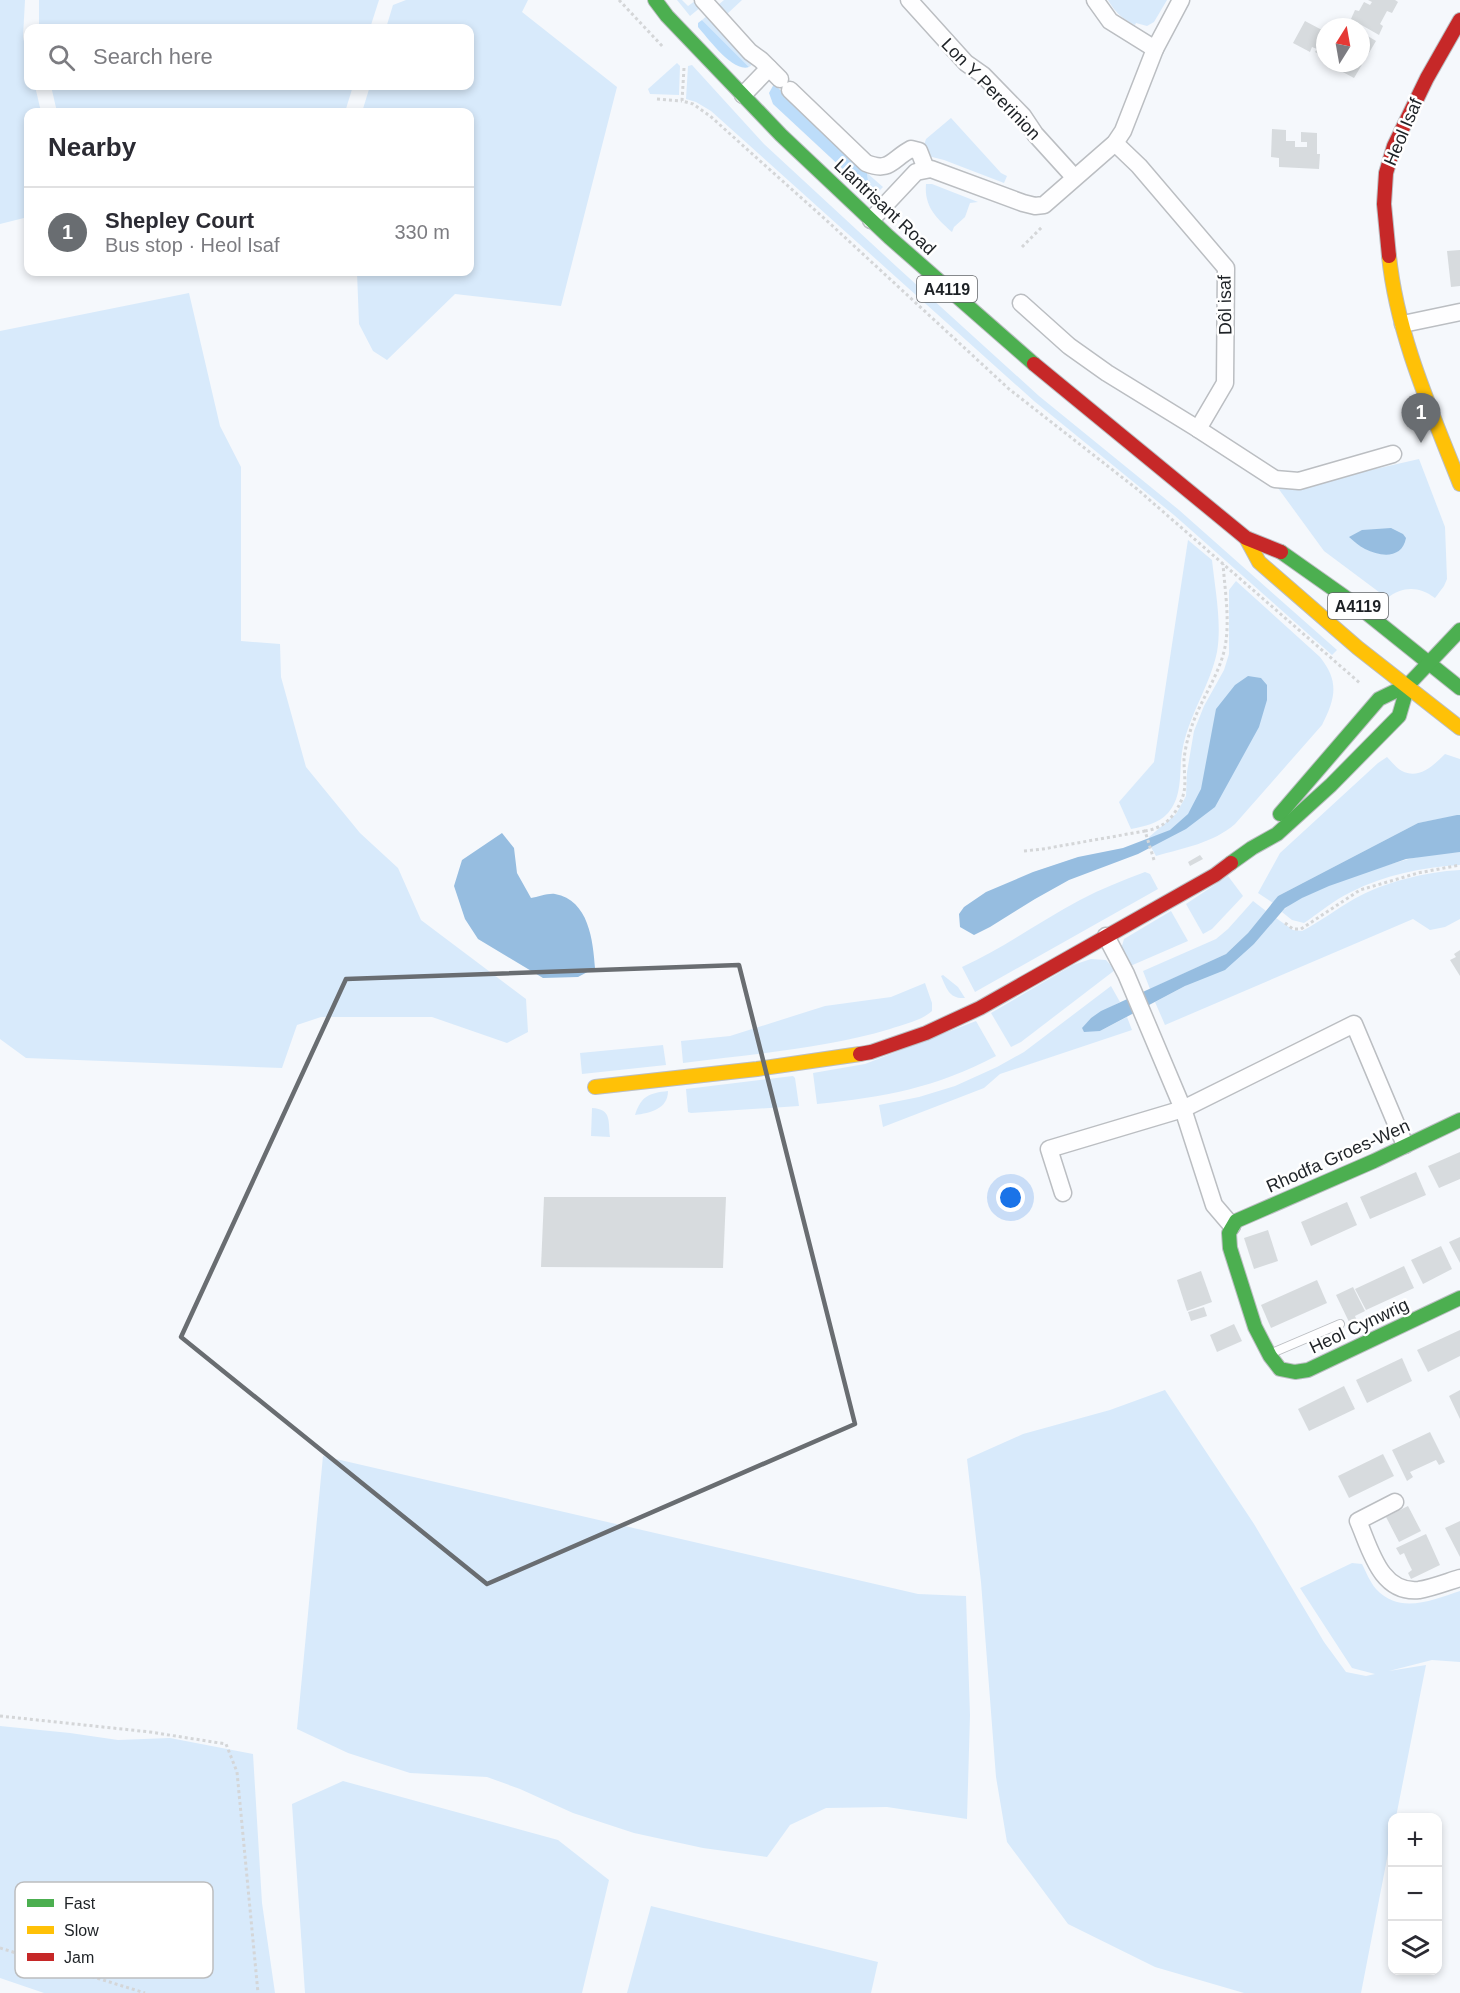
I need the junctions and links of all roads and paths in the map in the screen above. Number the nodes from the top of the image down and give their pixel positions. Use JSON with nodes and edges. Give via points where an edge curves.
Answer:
{"nodes":[{"id":1,"x":619,"y":0,"type":"edge"},
{"id":2,"x":655,"y":0,"type":"edge"},
{"id":3,"x":909,"y":0,"type":"edge"},
{"id":4,"x":1095,"y":0,"type":"edge"},
{"id":5,"x":1181,"y":0,"type":"edge"},
{"id":6,"x":706,"y":3,"type":"edge"},
{"id":7,"x":1460,"y":20,"type":"edge"},
{"id":8,"x":664,"y":48,"type":"dead end"},
{"id":9,"x":1155,"y":49,"type":"junction"},
{"id":10,"x":684,"y":68,"type":"dead end"},
{"id":11,"x":780,"y":79,"type":"junction"},
{"id":12,"x":743,"y":95,"type":"junction"},
{"id":13,"x":657,"y":99,"type":"dead end"},
{"id":14,"x":682,"y":101,"type":"junction"},
{"id":15,"x":1115,"y":143,"type":"junction"},
{"id":16,"x":926,"y":169,"type":"junction"},
{"id":17,"x":1074,"y":177,"type":"junction"},
{"id":18,"x":871,"y":220,"type":"junction"},
{"id":19,"x":1043,"y":226,"type":"dead end"},
{"id":20,"x":1022,"y":247,"type":"dead end"},
{"id":21,"x":1021,"y":303,"type":"dead end"},
{"id":22,"x":1460,"y":312,"type":"edge"},
{"id":23,"x":1403,"y":324,"type":"junction"},
{"id":24,"x":1198,"y":429,"type":"junction"},
{"id":25,"x":1393,"y":454,"type":"dead end"},
{"id":26,"x":1460,"y":484,"type":"edge"},
{"id":27,"x":1246,"y":538,"type":"junction"},
{"id":28,"x":1223,"y":564,"type":"junction"},
{"id":29,"x":1460,"y":630,"type":"edge"},
{"id":30,"x":1429,"y":663,"type":"junction"},
{"id":31,"x":1361,"y":684,"type":"dead end"},
{"id":32,"x":1408,"y":685,"type":"junction"},
{"id":33,"x":1460,"y":688,"type":"edge"},
{"id":34,"x":1460,"y":728,"type":"edge"},
{"id":35,"x":1146,"y":831,"type":"junction"},
{"id":36,"x":1252,"y":848,"type":"junction"},
{"id":37,"x":1024,"y":850,"type":"dead end"},
{"id":38,"x":1154,"y":860,"type":"dead end"},
{"id":39,"x":1460,"y":865,"type":"edge"},
{"id":40,"x":1285,"y":923,"type":"dead end"},
{"id":41,"x":1106,"y":936,"type":"junction"},
{"id":42,"x":595,"y":1087,"type":"dead end"},
{"id":43,"x":1183,"y":1109,"type":"junction"},
{"id":44,"x":1460,"y":1120,"type":"edge"},
{"id":45,"x":1406,"y":1145,"type":"junction"},
{"id":46,"x":1063,"y":1193,"type":"dead end"},
{"id":47,"x":1232,"y":1226,"type":"junction"},
{"id":48,"x":1460,"y":1298,"type":"edge"},
{"id":49,"x":1340,"y":1324,"type":"dead end"},
{"id":50,"x":1269,"y":1355,"type":"junction"},
{"id":51,"x":1395,"y":1502,"type":"dead end"},
{"id":52,"x":1460,"y":1578,"type":"edge"},
{"id":53,"x":0,"y":1716,"type":"edge"},
{"id":54,"x":0,"y":1948,"type":"edge"},
{"id":55,"x":15,"y":1953,"type":"edge"},
{"id":56,"x":97,"y":1978,"type":"edge"},
{"id":57,"x":146,"y":1993,"type":"edge"},
{"id":58,"x":258,"y":1993,"type":"edge"}],
"edges":[{"from":1,"to":8,"type":"path"},
{"from":2,"to":12,"type":"main road","name":"Llantrisant Road","number":"A4119"},
{"from":3,"to":17,"type":"street","name":"Lon Y Pererinion","via":[[966,63],[1023,116]]},
{"from":4,"to":9,"type":"street","via":[[1110,21]]},
{"from":5,"to":9,"type":"street"},
{"from":6,"to":11,"type":"street"},
{"from":7,"to":23,"type":"main road","name":"Heol Isaf","via":[[1408,114],[1386,173],[1387,246]]},
{"from":9,"to":15,"type":"street"},
{"from":10,"to":14,"type":"path"},
{"from":11,"to":12,"type":"street"},
{"from":11,"to":16,"type":"street","via":[[866,163],[887,166],[911,149],[919,151]]},
{"from":12,"to":18,"type":"main road","name":"Llantrisant Road","number":"A4119"},
{"from":13,"to":14,"type":"path"},
{"from":14,"to":28,"type":"path","via":[[710,116],[1009,389],[1137,489]]},
{"from":15,"to":17,"type":"street"},
{"from":15,"to":24,"type":"street","name":"Dôl isaf","via":[[1226,268],[1226,383]]},
{"from":16,"to":17,"type":"street","via":[[1035,206],[1044,205]]},
{"from":16,"to":18,"type":"street","via":[[916,172]]},
{"from":18,"to":27,"type":"main road","name":"Llantrisant Road","number":"A4119","via":[[1005,341]]},
{"from":19,"to":20,"type":"path"},
{"from":21,"to":24,"type":"street","via":[[1069,346]]},
{"from":22,"to":23,"type":"street"},
{"from":23,"to":26,"type":"main road","name":"Heol Isaf","via":[[1413,364]]},
{"from":24,"to":25,"type":"street","via":[[1275,479],[1299,481]]},
{"from":27,"to":30,"type":"main road","name":"Llantrisant Road","number":"A4119","via":[[1280,552],[1359,607]]},
{"from":27,"to":32,"type":"main road","name":"Llantrisant Road","number":"A4119","via":[[1259,562],[1358,648]]},
{"from":28,"to":31,"type":"path"},
{"from":28,"to":35,"type":"path","via":[[1227,634],[1190,731],[1184,758],[1183,796],[1167,822]]},
{"from":29,"to":30,"type":"main road"},
{"from":30,"to":32,"type":"main road"},
{"from":30,"to":33,"type":"main road","name":"Llantrisant Road","number":"A4119"},
{"from":32,"to":34,"type":"main road","name":"Llantrisant Road","number":"A4119"},
{"from":32,"to":36,"type":"main road","via":[[1379,699]]},
{"from":32,"to":36,"type":"main road","via":[[1399,716],[1371,746],[1277,834]]},
{"from":35,"to":37,"type":"path"},
{"from":35,"to":38,"type":"path"},
{"from":36,"to":41,"type":"main road","via":[[1215,875]]},
{"from":39,"to":40,"type":"path","via":[[1360,890],[1301,929]]},
{"from":41,"to":42,"type":"main road","via":[[980,1008],[871,1052]]},
{"from":41,"to":43,"type":"street"},
{"from":43,"to":45,"type":"street","via":[[1354,1024]]},
{"from":43,"to":46,"type":"street","via":[[1049,1149]]},
{"from":43,"to":47,"type":"street","via":[[1214,1205]]},
{"from":44,"to":45,"type":"main road","name":"Rhodfa Groes-Wen"},
{"from":45,"to":47,"type":"main road","name":"Rhodfa Groes-Wen"},
{"from":47,"to":50,"type":"main road","name":"Heol Cynwrig","via":[[1230,1248]]},
{"from":48,"to":50,"type":"main road","name":"Heol Cynwrig","via":[[1308,1370],[1280,1369]]},
{"from":49,"to":50,"type":"lane"},
{"from":51,"to":52,"type":"street","via":[[1358,1521],[1379,1571],[1396,1587],[1417,1590]]},
{"from":53,"to":58,"type":"path","via":[[226,1744],[237,1773]]},
{"from":54,"to":55,"type":"path"},
{"from":56,"to":57,"type":"path"}]}
